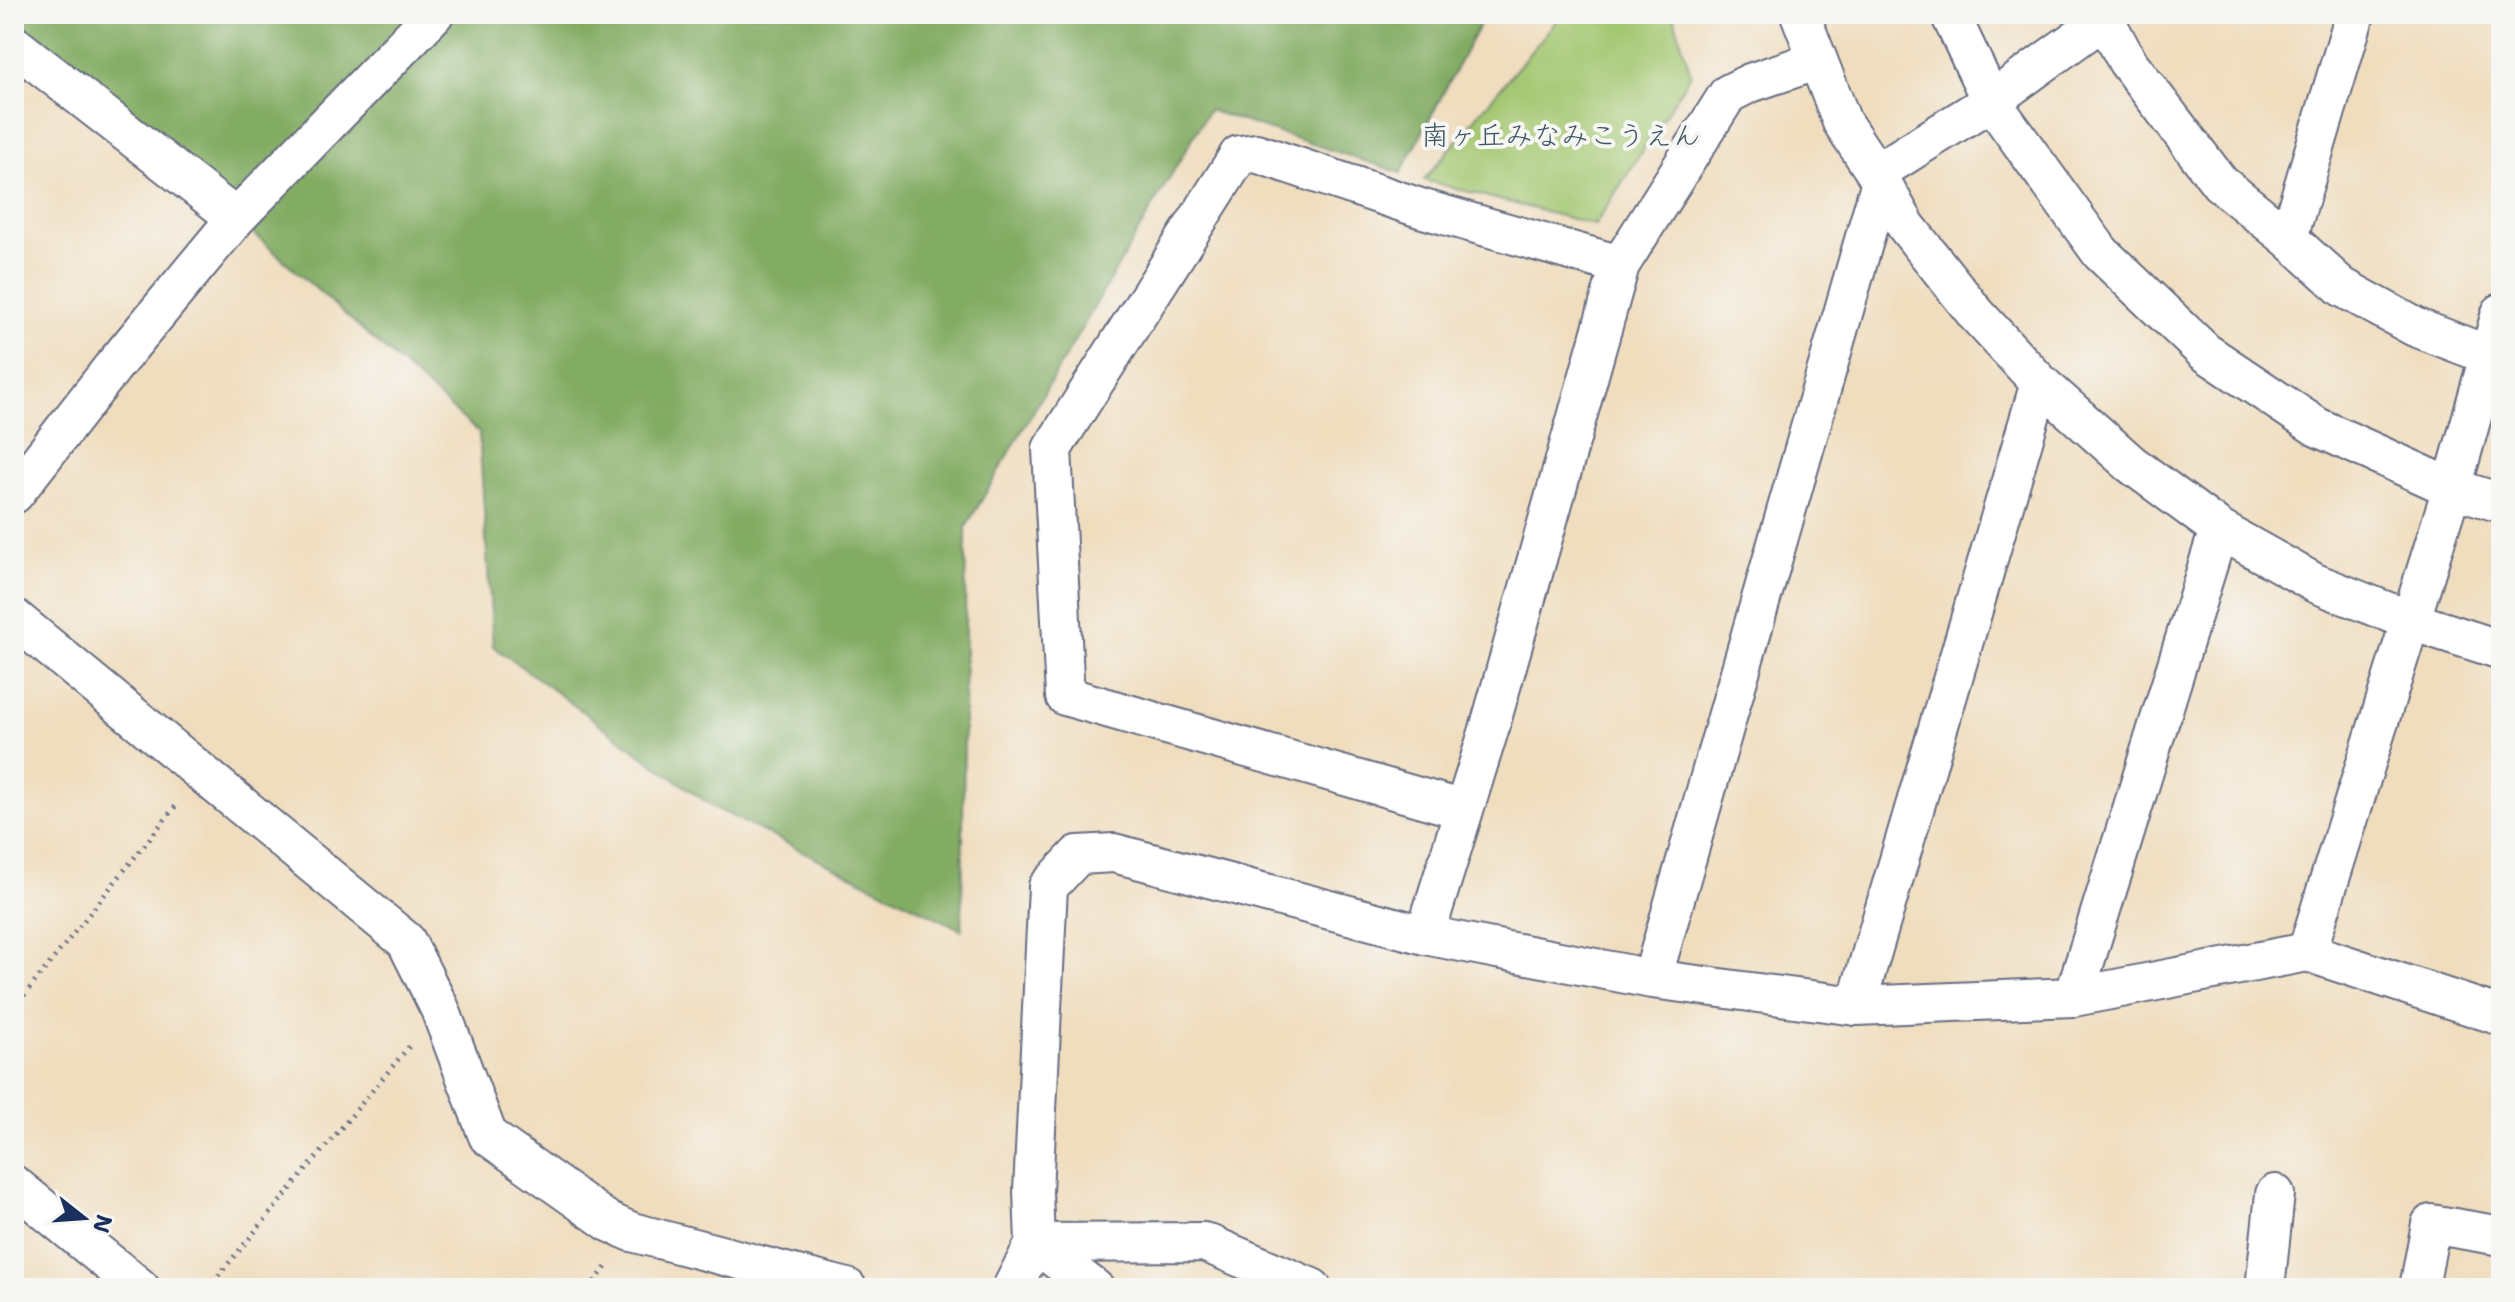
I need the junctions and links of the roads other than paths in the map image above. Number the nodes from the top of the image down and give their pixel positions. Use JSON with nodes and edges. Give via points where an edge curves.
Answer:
{"nodes":[{"id":1,"x":434,"y":14,"type":"edge"},
{"id":2,"x":1800,"y":14,"type":"edge"},
{"id":3,"x":1950,"y":14,"type":"edge"},
{"id":4,"x":2355,"y":14,"type":"edge"},
{"id":5,"x":2104,"y":16,"type":"edge"},
{"id":6,"x":14,"y":45,"type":"edge"},
{"id":7,"x":1818,"y":60,"type":"junction"},
{"id":8,"x":1991,"y":101,"type":"junction"},
{"id":9,"x":1878,"y":177,"type":"junction"},
{"id":10,"x":236,"y":218,"type":"junction"},
{"id":11,"x":2288,"y":238,"type":"junction"},
{"id":12,"x":1620,"y":265,"type":"junction"},
{"id":13,"x":2501,"y":313,"type":"edge"},
{"id":14,"x":2494,"y":358,"type":"edge"},
{"id":15,"x":2040,"y":383,"type":"junction"},
{"id":16,"x":2452,"y":488,"type":"junction"},
{"id":17,"x":14,"y":494,"type":"edge"},
{"id":18,"x":2501,"y":503,"type":"edge"},
{"id":19,"x":2219,"y":529,"type":"junction"},
{"id":20,"x":14,"y":618,"type":"edge"},
{"id":21,"x":2411,"y":621,"type":"junction"},
{"id":22,"x":2501,"y":650,"type":"edge"},
{"id":23,"x":1464,"y":810,"type":"junction"},
{"id":24,"x":1425,"y":935,"type":"junction"},
{"id":25,"x":2307,"y":952,"type":"junction"},
{"id":26,"x":1652,"y":979,"type":"junction"},
{"id":27,"x":2074,"y":997,"type":"junction"},
{"id":28,"x":1856,"y":1006,"type":"junction"},
{"id":29,"x":2501,"y":1016,"type":"edge"},
{"id":30,"x":14,"y":1185,"type":"edge"},
{"id":31,"x":2275,"y":1194,"type":"dead end"},
{"id":32,"x":2501,"y":1236,"type":"edge"},
{"id":33,"x":1035,"y":1243,"type":"junction"},
{"id":34,"x":140,"y":1288,"type":"edge"},
{"id":35,"x":847,"y":1288,"type":"edge"},
{"id":36,"x":1012,"y":1288,"type":"edge"},
{"id":37,"x":1094,"y":1288,"type":"edge"},
{"id":38,"x":1312,"y":1288,"type":"edge"},
{"id":39,"x":2265,"y":1288,"type":"edge"},
{"id":40,"x":2419,"y":1288,"type":"edge"}],
"edges":[{"from":1,"to":10,"type":"street"},
{"from":2,"to":7,"type":"street"},
{"from":3,"to":8,"type":"street"},
{"from":4,"to":11,"type":"street"},
{"from":5,"to":8,"type":"street"},
{"from":5,"to":11,"type":"street","via":[[2127,61],[2220,183]]},
{"from":6,"to":10,"type":"street"},
{"from":7,"to":9,"type":"street","via":[[1842,122]]},
{"from":7,"to":12,"type":"street","via":[[1728,94]]},
{"from":8,"to":9,"type":"street"},
{"from":8,"to":16,"type":"street","via":[[2101,253],[2205,352],[2317,427]]},
{"from":9,"to":15,"type":"street","via":[[1906,226]]},
{"from":9,"to":26,"type":"street"},
{"from":10,"to":17,"type":"street"},
{"from":11,"to":14,"type":"street","via":[[2342,287],[2415,327]]},
{"from":12,"to":23,"type":"street"},
{"from":12,"to":23,"type":"street","via":[[1420,208],[1256,153],[1239,155],[1052,449],[1065,696]]},
{"from":13,"to":14,"type":"street"},
{"from":14,"to":16,"type":"street"},
{"from":15,"to":19,"type":"street","via":[[2131,464]]},
{"from":15,"to":28,"type":"street"},
{"from":16,"to":18,"type":"street"},
{"from":16,"to":21,"type":"street"},
{"from":19,"to":21,"type":"street","via":[[2315,583]]},
{"from":19,"to":27,"type":"street"},
{"from":20,"to":35,"type":"street","via":[[406,941],[440,1009],[488,1136],[609,1222],[632,1232]]},
{"from":21,"to":22,"type":"street"},
{"from":21,"to":25,"type":"street"},
{"from":23,"to":24,"type":"street"},
{"from":24,"to":26,"type":"street"},
{"from":24,"to":33,"type":"street","via":[[1114,853],[1078,855],[1048,887]]},
{"from":25,"to":27,"type":"street"},
{"from":25,"to":29,"type":"street"},
{"from":26,"to":28,"type":"street"},
{"from":27,"to":28,"type":"street"},
{"from":30,"to":34,"type":"street"},
{"from":31,"to":39,"type":"street"},
{"from":32,"to":40,"type":"street","via":[[2431,1224]]},
{"from":33,"to":36,"type":"street"},
{"from":33,"to":37,"type":"street"},
{"from":33,"to":38,"type":"street","via":[[1204,1242]]}]}
